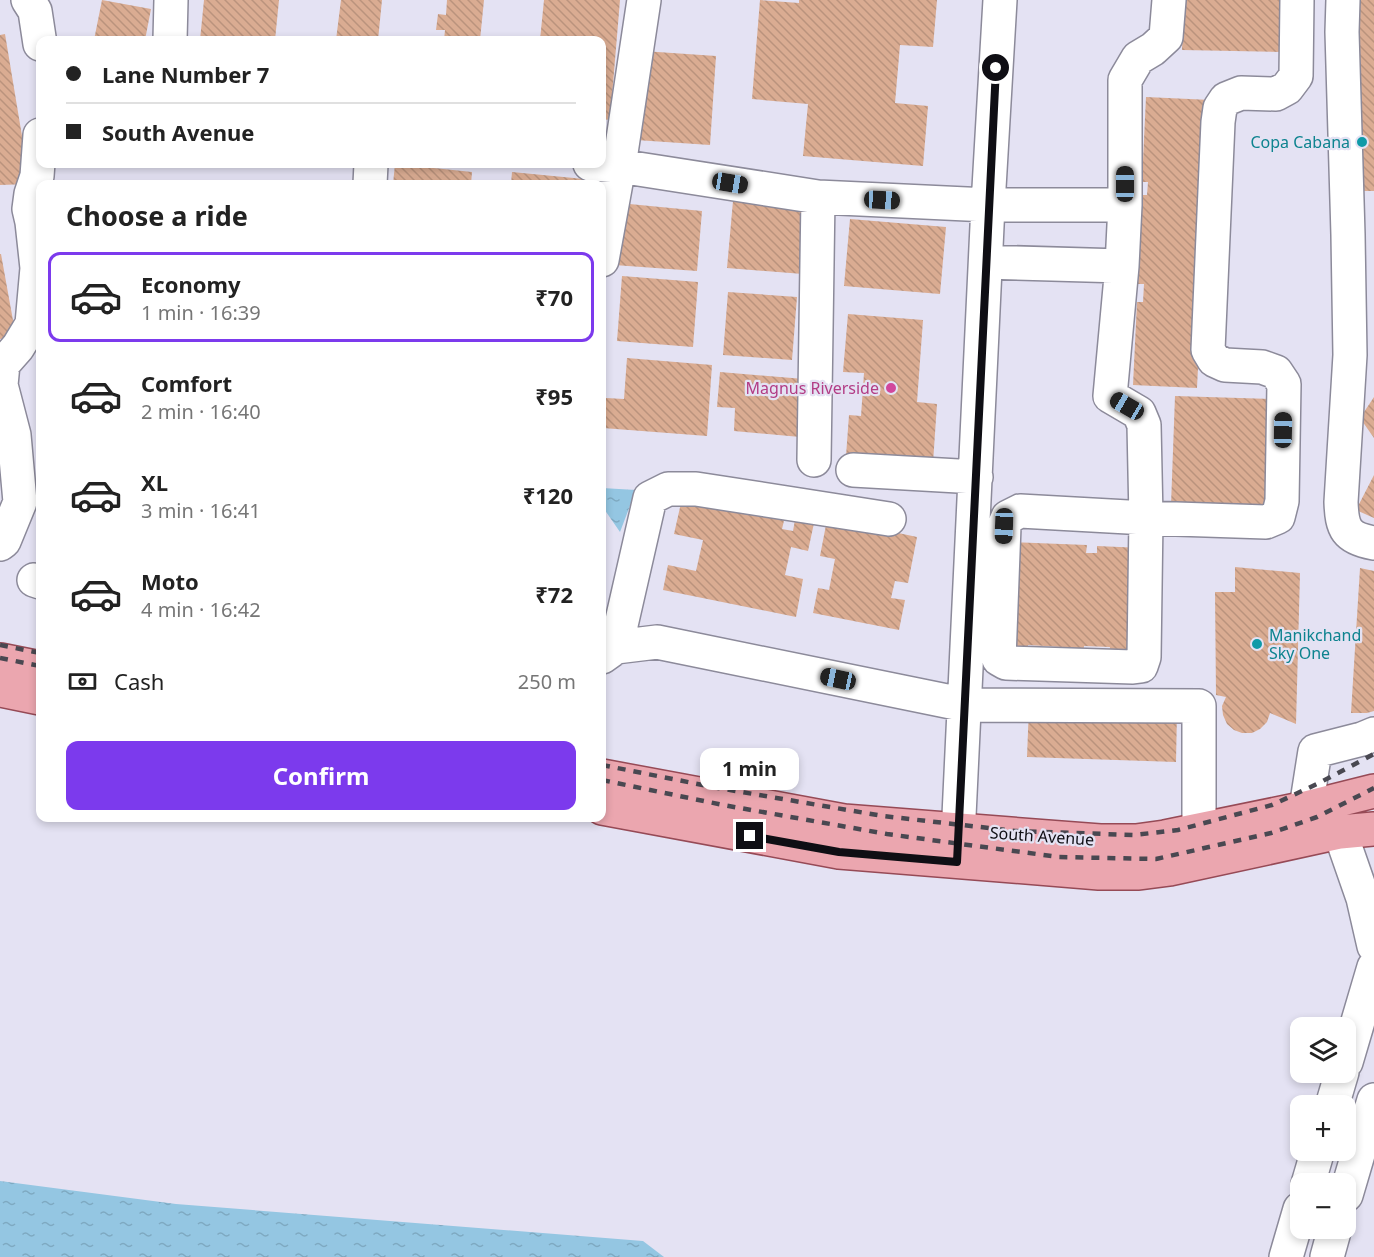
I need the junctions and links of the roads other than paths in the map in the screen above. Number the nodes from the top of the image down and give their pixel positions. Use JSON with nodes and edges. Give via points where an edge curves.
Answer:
{"nodes":[{"id":1,"x":28,"y":0,"type":"edge"},
{"id":2,"x":171,"y":0,"type":"edge"},
{"id":3,"x":644,"y":0,"type":"edge"},
{"id":4,"x":1000,"y":0,"type":"edge"},
{"id":5,"x":1169,"y":0,"type":"edge"},
{"id":6,"x":1298,"y":0,"type":"edge"},
{"id":7,"x":1343,"y":0,"type":"edge"},
{"id":8,"x":39,"y":36,"type":"edge"},
{"id":9,"x":170,"y":36,"type":"edge"},
{"id":10,"x":606,"y":157,"type":"edge"},
{"id":11,"x":606,"y":165,"type":"edge"},
{"id":12,"x":38,"y":168,"type":"edge"},
{"id":13,"x":818,"y":197,"type":"junction"},
{"id":14,"x":988,"y":205,"type":"junction"},
{"id":15,"x":1125,"y":205,"type":"junction"},
{"id":16,"x":1361,"y":234,"type":"edge"},
{"id":17,"x":36,"y":259,"type":"edge"},
{"id":18,"x":986,"y":262,"type":"junction"},
{"id":19,"x":1122,"y":266,"type":"junction"},
{"id":20,"x":36,"y":279,"type":"edge"},
{"id":21,"x":1362,"y":302,"type":"edge"},
{"id":22,"x":1362,"y":362,"type":"edge"},
{"id":23,"x":814,"y":460,"type":"dead end"},
{"id":24,"x":853,"y":470,"type":"dead end"},
{"id":25,"x":976,"y":477,"type":"junction"},
{"id":26,"x":1146,"y":518,"type":"junction"},
{"id":27,"x":889,"y":519,"type":"dead end"},
{"id":28,"x":1374,"y":543,"type":"edge"},
{"id":29,"x":0,"y":544,"type":"edge"},
{"id":30,"x":609,"y":652,"type":"edge"},
{"id":31,"x":0,"y":660,"type":"edge"},
{"id":32,"x":36,"y":667,"type":"edge"},
{"id":33,"x":0,"y":690,"type":"edge"},
{"id":34,"x":36,"y":697,"type":"edge"},
{"id":35,"x":966,"y":705,"type":"junction"},
{"id":36,"x":1374,"y":734,"type":"edge"},
{"id":37,"x":606,"y":777,"type":"edge"},
{"id":38,"x":1374,"y":791,"type":"edge"},
{"id":39,"x":1306,"y":808,"type":"junction"},
{"id":40,"x":606,"y":809,"type":"edge"},
{"id":41,"x":1374,"y":829,"type":"edge"},
{"id":42,"x":960,"y":830,"type":"junction"},
{"id":43,"x":1199,"y":830,"type":"junction"},
{"id":44,"x":1340,"y":832,"type":"junction"},
{"id":45,"x":957,"y":862,"type":"junction"},
{"id":46,"x":1374,"y":946,"type":"edge"},
{"id":47,"x":1374,"y":967,"type":"edge"},
{"id":48,"x":1356,"y":1028,"type":"edge"},
{"id":49,"x":1374,"y":1100,"type":"edge"},
{"id":50,"x":1352,"y":1173,"type":"edge"},
{"id":51,"x":1291,"y":1239,"type":"edge"},
{"id":52,"x":1332,"y":1239,"type":"edge"},
{"id":53,"x":1286,"y":1257,"type":"edge"},
{"id":54,"x":1327,"y":1257,"type":"edge"}],
"edges":[{"from":1,"to":8,"type":"street","via":[[35,11]]},
{"from":2,"to":9,"type":"street"},
{"from":3,"to":10,"type":"street"},
{"from":4,"to":14,"type":"street"},
{"from":5,"to":15,"type":"street","via":[[1166,37],[1138,58],[1125,80]]},
{"from":6,"to":26,"type":"street","via":[[1296,76],[1276,94],[1240,93],[1226,99],[1220,108],[1208,350],[1214,360],[1225,365],[1262,367],[1276,372],[1284,384],[1282,501],[1278,517],[1266,522]]},
{"from":7,"to":16,"type":"street","via":[[1342,32]]},
{"from":11,"to":13,"type":"street"},
{"from":12,"to":17,"type":"street","via":[[29,209]]},
{"from":13,"to":14,"type":"street"},
{"from":13,"to":23,"type":"street"},
{"from":14,"to":15,"type":"street"},
{"from":14,"to":18,"type":"street"},
{"from":15,"to":19,"type":"street"},
{"from":16,"to":21,"type":"street"},
{"from":18,"to":19,"type":"street"},
{"from":18,"to":25,"type":"street"},
{"from":19,"to":26,"type":"street","via":[[1110,396],[1138,413],[1144,425]]},
{"from":20,"to":29,"type":"street","via":[[32,324],[3,364],[1,385],[14,435],[20,502]]},
{"from":21,"to":22,"type":"street"},
{"from":22,"to":28,"type":"street","via":[[1341,502],[1342,521],[1347,531]]},
{"from":24,"to":25,"type":"street"},
{"from":25,"to":35,"type":"street"},
{"from":26,"to":26,"type":"street","via":[[1020,511],[1008,517],[1004,526],[999,658],[1006,663],[1141,666]]},
{"from":27,"to":30,"type":"street","via":[[726,493],[668,489],[650,498]]},
{"from":30,"to":35,"type":"street","via":[[657,642]]},
{"from":31,"to":32,"type":"main road"},
{"from":33,"to":34,"type":"main road"},
{"from":35,"to":42,"type":"street"},
{"from":35,"to":43,"type":"street","via":[[1199,706]]},
{"from":36,"to":39,"type":"street","via":[[1315,751]]},
{"from":37,"to":42,"type":"main road","name":"South Avenue","via":[[844,821]]},
{"from":38,"to":39,"type":"main road","name":"South Avenue"},
{"from":39,"to":43,"type":"main road","name":"South Avenue"},
{"from":40,"to":45,"type":"main road","name":"South Avenue","via":[[839,852]]},
{"from":41,"to":44,"type":"main road","name":"South Avenue"},
{"from":42,"to":43,"type":"main road","name":"South Avenue","via":[[1100,841],[1136,841]]},
{"from":42,"to":45,"type":"street"},
{"from":44,"to":45,"type":"main road","name":"South Avenue","via":[[1138,873]]},
{"from":44,"to":46,"type":"street","via":[[1363,898]]},
{"from":47,"to":48,"type":"street"},
{"from":49,"to":50,"type":"street"},
{"from":51,"to":53,"type":"street"},
{"from":52,"to":54,"type":"street"}]}
